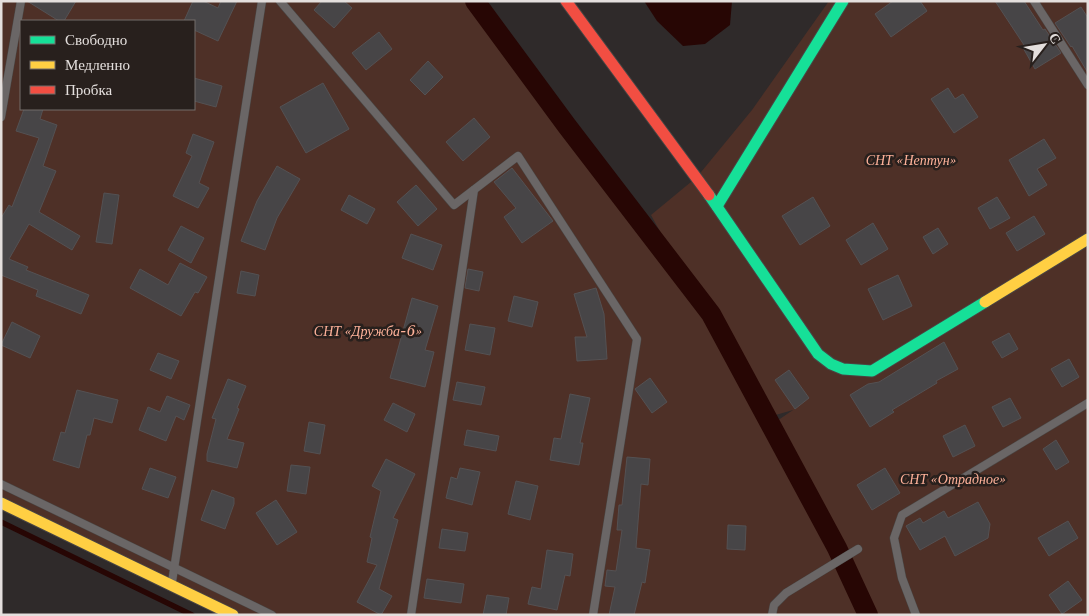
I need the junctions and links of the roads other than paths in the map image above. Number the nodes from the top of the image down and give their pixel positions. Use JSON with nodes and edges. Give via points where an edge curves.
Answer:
{"nodes":[{"id":1,"x":22,"y":1,"type":"edge"},
{"id":2,"x":262,"y":1,"type":"edge"},
{"id":3,"x":280,"y":1,"type":"edge"},
{"id":4,"x":566,"y":1,"type":"edge"},
{"id":5,"x":843,"y":1,"type":"edge"},
{"id":6,"x":1034,"y":1,"type":"edge"},
{"id":7,"x":1088,"y":85,"type":"edge"},
{"id":8,"x":1,"y":117,"type":"edge"},
{"id":9,"x":474,"y":190,"type":"junction"},
{"id":10,"x":718,"y":206,"type":"junction"},
{"id":11,"x":1088,"y":239,"type":"edge"},
{"id":12,"x":1088,"y":403,"type":"edge"},
{"id":13,"x":1,"y":484,"type":"edge"},
{"id":14,"x":1,"y":503,"type":"edge"},
{"id":15,"x":858,"y":549,"type":"dead end"},
{"id":16,"x":174,"y":568,"type":"junction"},
{"id":17,"x":172,"y":585,"type":"junction"},
{"id":18,"x":233,"y":615,"type":"edge"},
{"id":19,"x":272,"y":615,"type":"edge"},
{"id":20,"x":411,"y":615,"type":"edge"},
{"id":21,"x":592,"y":615,"type":"edge"},
{"id":22,"x":772,"y":615,"type":"edge"},
{"id":23,"x":916,"y":615,"type":"edge"}],
"edges":[{"from":1,"to":8,"type":"lane"},
{"from":2,"to":16,"type":"lane"},
{"from":3,"to":9,"type":"lane","via":[[454,205]]},
{"from":4,"to":10,"type":"street"},
{"from":5,"to":10,"type":"street"},
{"from":6,"to":7,"type":"lane"},
{"from":9,"to":20,"type":"lane"},
{"from":9,"to":21,"type":"lane","via":[[518,156],[637,339]]},
{"from":10,"to":11,"type":"street","via":[[818,354],[832,365],[850,372],[872,371]]},
{"from":12,"to":23,"type":"lane","via":[[902,515],[894,538],[902,578]]},
{"from":13,"to":16,"type":"lane"},
{"from":14,"to":17,"type":"street"},
{"from":15,"to":22,"type":"lane","via":[[786,593],[774,605]]},
{"from":16,"to":17,"type":"lane"},
{"from":16,"to":19,"type":"lane"},
{"from":17,"to":18,"type":"street"}]}
